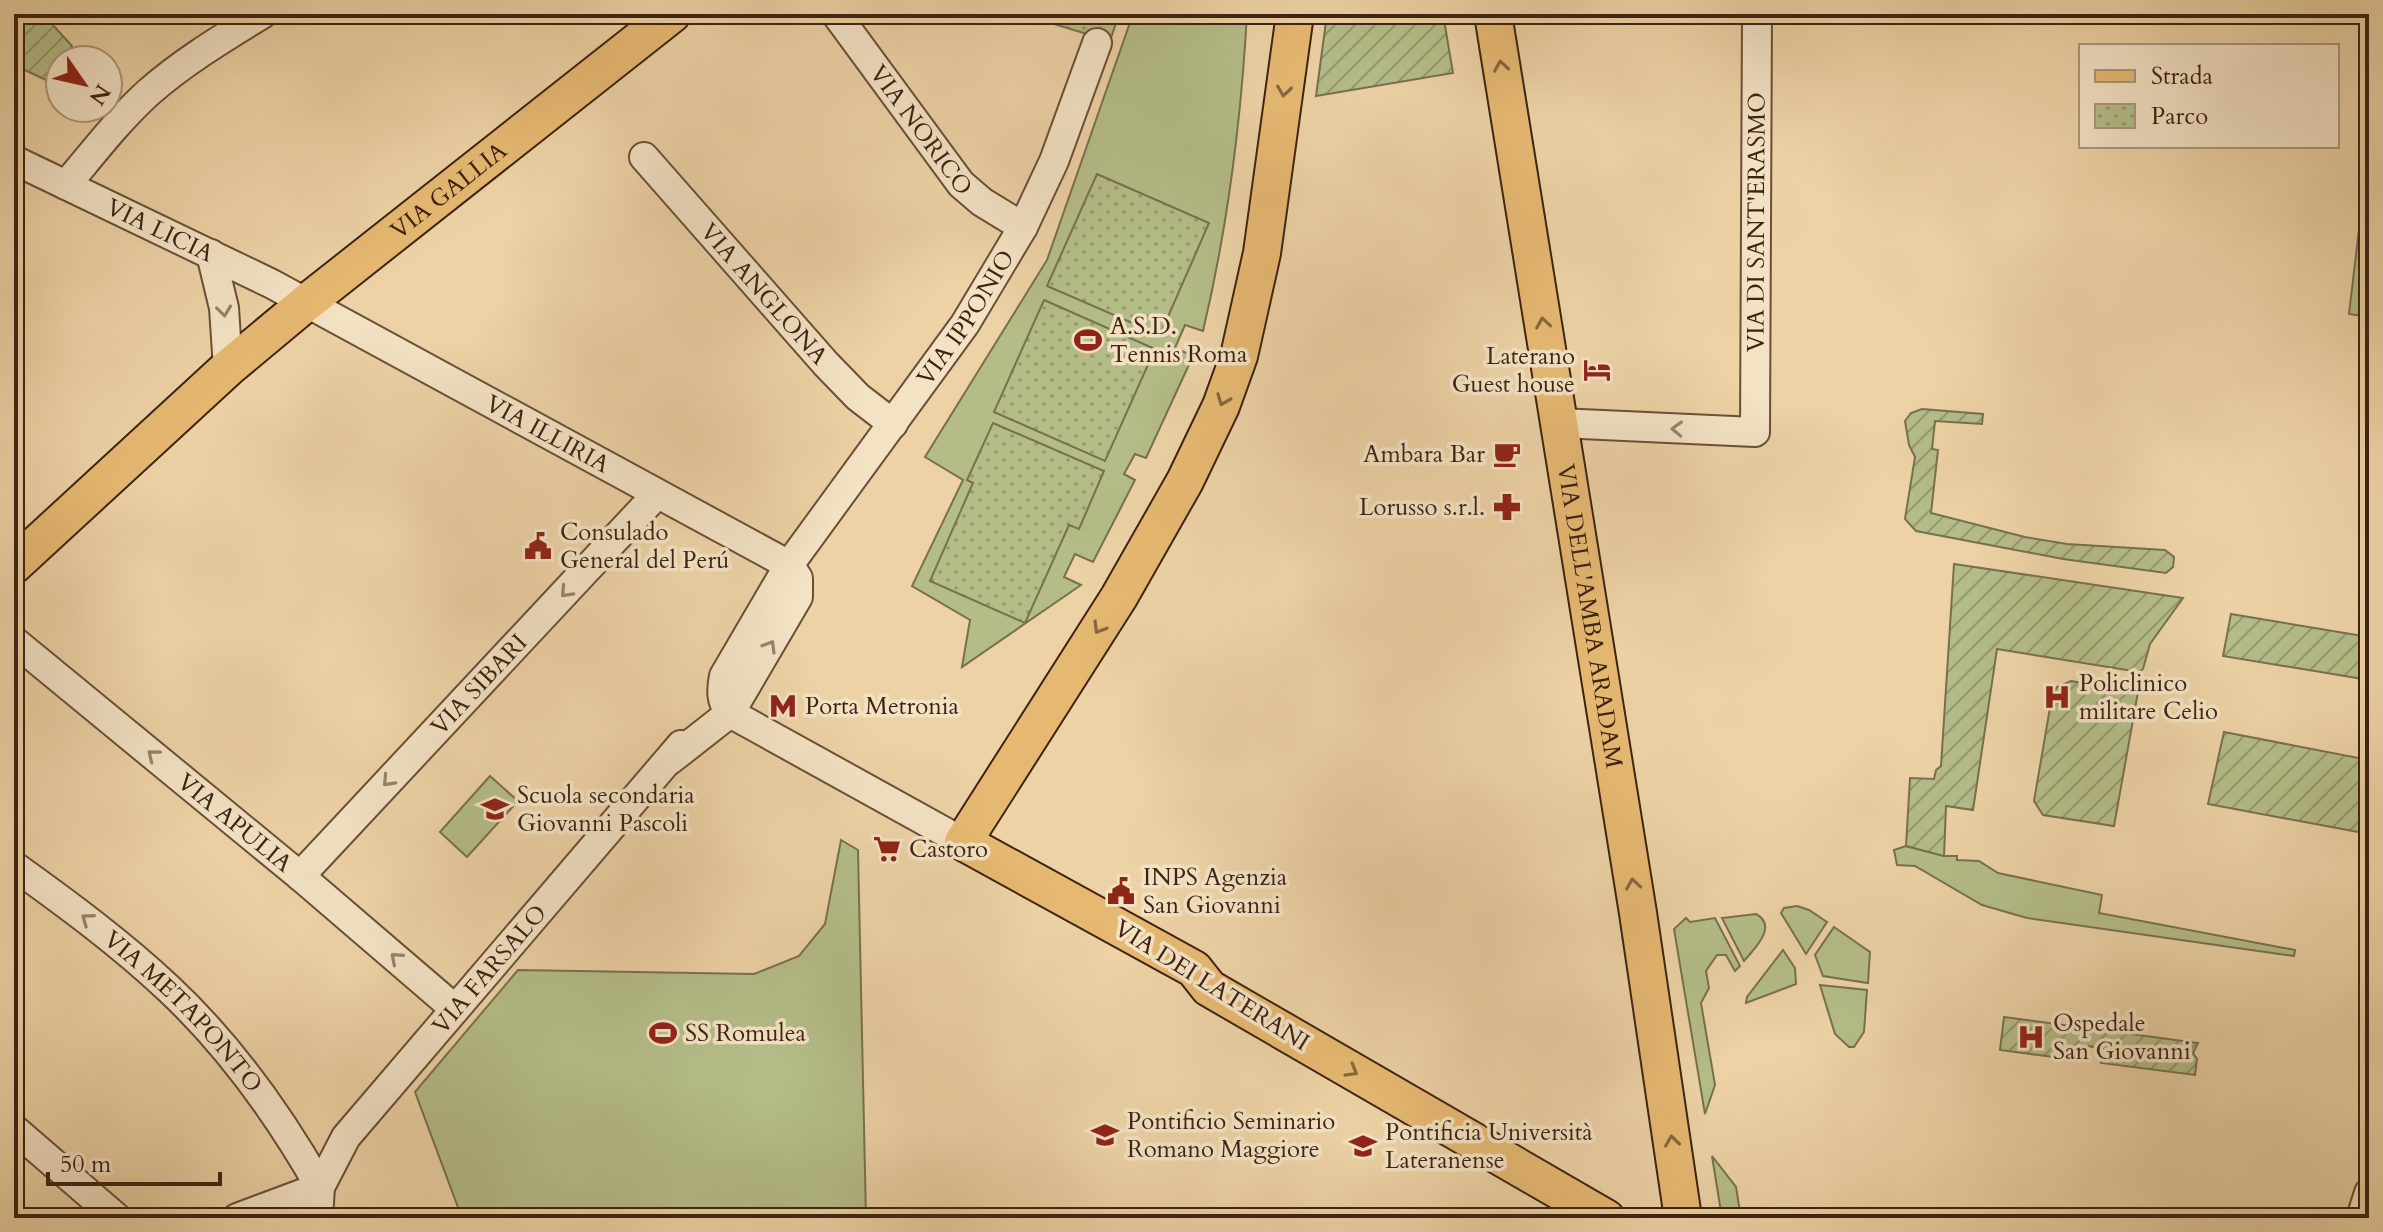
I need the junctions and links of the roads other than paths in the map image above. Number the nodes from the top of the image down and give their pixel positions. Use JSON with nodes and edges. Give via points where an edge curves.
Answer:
{"nodes":[{"id":1,"x":262,"y":14,"type":"edge"},
{"id":2,"x":672,"y":14,"type":"edge"},
{"id":3,"x":836,"y":14,"type":"edge"},
{"id":4,"x":1295,"y":14,"type":"edge"},
{"id":5,"x":1493,"y":14,"type":"edge"},
{"id":6,"x":1751,"y":17,"type":"edge"},
{"id":7,"x":1097,"y":43,"type":"dead end"},
{"id":8,"x":644,"y":157,"type":"dead end"},
{"id":9,"x":14,"y":160,"type":"edge"},
{"id":10,"x":66,"y":185,"type":"junction"},
{"id":11,"x":1023,"y":227,"type":"junction"},
{"id":12,"x":211,"y":254,"type":"junction"},
{"id":13,"x":306,"y":303,"type":"junction"},
{"id":14,"x":228,"y":368,"type":"junction"},
{"id":15,"x":1559,"y":423,"type":"junction"},
{"id":16,"x":893,"y":424,"type":"junction"},
{"id":17,"x":657,"y":494,"type":"junction"},
{"id":18,"x":14,"y":565,"type":"edge"},
{"id":19,"x":789,"y":565,"type":"junction"},
{"id":20,"x":14,"y":641,"type":"edge"},
{"id":21,"x":724,"y":676,"type":"junction"},
{"id":22,"x":730,"y":713,"type":"junction"},
{"id":23,"x":670,"y":760,"type":"junction"},
{"id":24,"x":963,"y":842,"type":"junction"},
{"id":25,"x":14,"y":866,"type":"edge"},
{"id":26,"x":300,"y":876,"type":"junction"},
{"id":27,"x":455,"y":1009,"type":"junction"},
{"id":28,"x":14,"y":1129,"type":"edge"},
{"id":29,"x":320,"y":1187,"type":"junction"},
{"id":30,"x":2369,"y":1193,"type":"edge"},
{"id":31,"x":117,"y":1218,"type":"edge"},
{"id":32,"x":237,"y":1218,"type":"edge"},
{"id":33,"x":318,"y":1218,"type":"edge"},
{"id":34,"x":1606,"y":1218,"type":"edge"},
{"id":35,"x":1683,"y":1218,"type":"edge"},
{"id":36,"x":2361,"y":1218,"type":"edge"}],
"edges":[{"from":1,"to":10,"type":"street","via":[[149,92]]},
{"from":2,"to":13,"type":"main road","name":"VIA GALLIA"},
{"from":3,"to":11,"type":"street","name":"VIA NORICO","via":[[961,184]]},
{"from":4,"to":24,"type":"main road","one_way":true,"via":[[1262,253],[1239,356],[1221,406],[1119,597]]},
{"from":15,"to":5,"type":"main road","name":"VIA DELL'AMBA ARADAM","one_way":true},
{"from":6,"to":15,"type":"street","name":"VIA DI SANT'ERASMO","one_way":true,"via":[[1755,432]]},
{"from":7,"to":11,"type":"street","name":"VIA IPPONIO","via":[[1054,161]]},
{"from":8,"to":16,"type":"street","name":"VIA ANGLONA","via":[[826,364]]},
{"from":9,"to":10,"type":"street","name":"VIA LICIA"},
{"from":10,"to":12,"type":"street","name":"VIA LICIA"},
{"from":11,"to":16,"type":"street","name":"VIA IPPONIO","via":[[965,324]]},
{"from":12,"to":13,"type":"street","name":"VIA LICIA"},
{"from":12,"to":14,"type":"street","one_way":true,"via":[[224,308]]},
{"from":13,"to":14,"type":"main road","name":"VIA GALLIA"},
{"from":13,"to":17,"type":"street","name":"VIA ILLIRIA"},
{"from":14,"to":18,"type":"main road","name":"VIA GALLIA"},
{"from":35,"to":15,"type":"main road","name":"VIA DELL'AMBA ARADAM","one_way":true},
{"from":16,"to":19,"type":"street","name":"VIA IPPONIO"},
{"from":17,"to":19,"type":"street","name":"VIA ILLIRIA"},
{"from":17,"to":26,"type":"street","name":"VIA SIBARI","one_way":true},
{"from":19,"to":21,"type":"street","name":"VIA IPPONIO"},
{"from":22,"to":19,"type":"street","one_way":true,"via":[[795,604],[800,583]]},
{"from":26,"to":20,"type":"street","name":"VIA APULIA","one_way":true},
{"from":21,"to":22,"type":"street","via":[[722,700]]},
{"from":21,"to":23,"type":"street","name":"VIA FARSALO"},
{"from":22,"to":23,"type":"street","name":"VIA FARSALO"},
{"from":22,"to":24,"type":"street","name":"VIA DEI LATERANI"},
{"from":23,"to":27,"type":"street","name":"VIA FARSALO"},
{"from":24,"to":34,"type":"main road","name":"VIA DEI LATERANI","one_way":true,"via":[[1194,969],[1209,988]]},
{"from":29,"to":25,"type":"street","name":"VIA METAPONTO","one_way":true,"via":[[244,1073],[169,989],[99,927]]},
{"from":27,"to":26,"type":"street","name":"VIA APULIA","one_way":true},
{"from":27,"to":29,"type":"street","name":"VIA FARSALO","via":[[346,1137]]},
{"from":28,"to":31,"type":"street"},
{"from":29,"to":32,"type":"street"},
{"from":29,"to":33,"type":"street"},
{"from":30,"to":36,"type":"street"}]}
